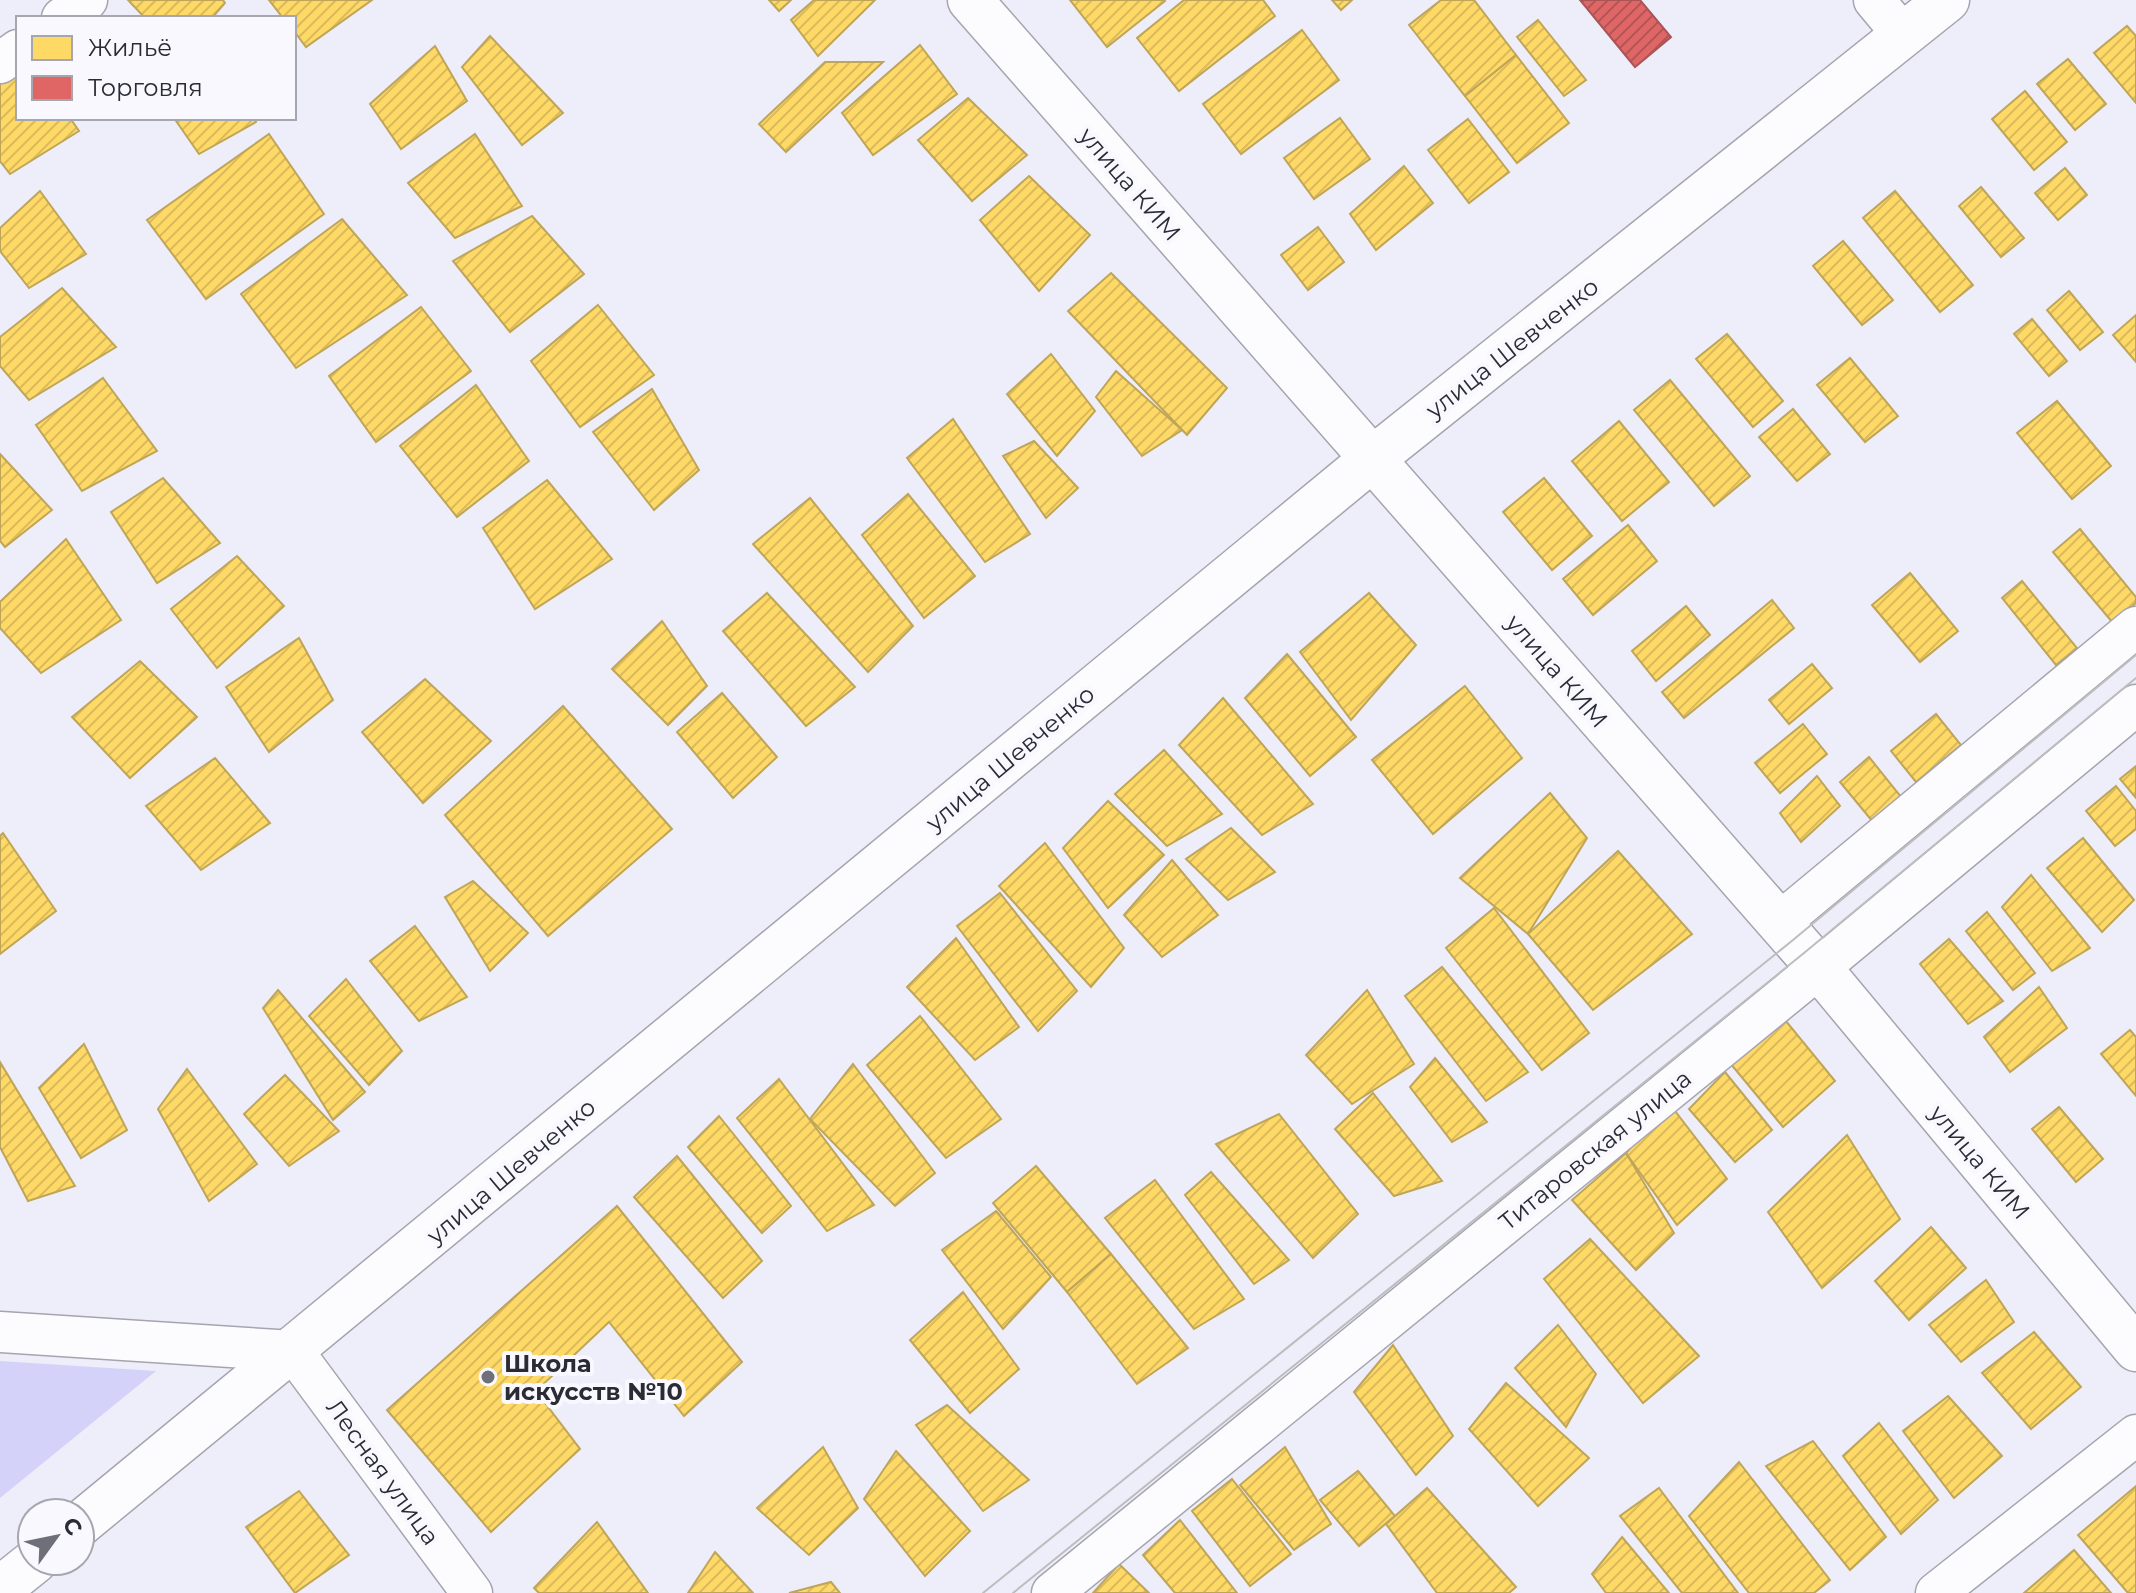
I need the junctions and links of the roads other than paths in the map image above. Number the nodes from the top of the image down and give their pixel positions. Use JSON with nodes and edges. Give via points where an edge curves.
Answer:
{"nodes":[{"id":1,"x":87,"y":0,"type":"edge"},
{"id":2,"x":970,"y":0,"type":"edge"},
{"id":3,"x":1874,"y":0,"type":"edge"},
{"id":4,"x":1947,"y":0,"type":"edge"},
{"id":5,"x":65,"y":16,"type":"edge"},
{"id":6,"x":1904,"y":36,"type":"junction"},
{"id":7,"x":1371,"y":460,"type":"junction"},
{"id":8,"x":2136,"y":627,"type":"edge"},
{"id":9,"x":2136,"y":705,"type":"edge"},
{"id":10,"x":1779,"y":923,"type":"junction"},
{"id":11,"x":1819,"y":968,"type":"junction"},
{"id":12,"x":0,"y":1332,"type":"edge"},
{"id":13,"x":2136,"y":1349,"type":"edge"},
{"id":14,"x":293,"y":1351,"type":"junction"},
{"id":15,"x":2136,"y":1435,"type":"edge"},
{"id":16,"x":96,"y":1511,"type":"edge"},
{"id":17,"x":16,"y":1576,"type":"edge"},
{"id":18,"x":0,"y":1589,"type":"edge"},
{"id":19,"x":472,"y":1593,"type":"edge"},
{"id":20,"x":1052,"y":1593,"type":"edge"},
{"id":21,"x":1936,"y":1593,"type":"edge"}],
"edges":[{"from":1,"to":5,"type":"street"},
{"from":2,"to":7,"type":"street","name":"улица КИМ"},
{"from":3,"to":6,"type":"street"},
{"from":4,"to":6,"type":"street","name":"улица Шевченко"},
{"from":6,"to":7,"type":"street","name":"улица Шевченко"},
{"from":7,"to":10,"type":"street","name":"улица КИМ"},
{"from":7,"to":14,"type":"street","name":"улица Шевченко"},
{"from":8,"to":10,"type":"street"},
{"from":9,"to":11,"type":"street","name":"Титаровская улица"},
{"from":10,"to":11,"type":"street","name":"улица КИМ"},
{"from":11,"to":13,"type":"street","name":"улица КИМ"},
{"from":11,"to":20,"type":"street","name":"Титаровская улица"},
{"from":12,"to":14,"type":"street"},
{"from":14,"to":16,"type":"street","name":"улица Шевченко"},
{"from":14,"to":19,"type":"street","name":"Лесная улица"},
{"from":15,"to":21,"type":"street"},
{"from":17,"to":18,"type":"street"}]}
